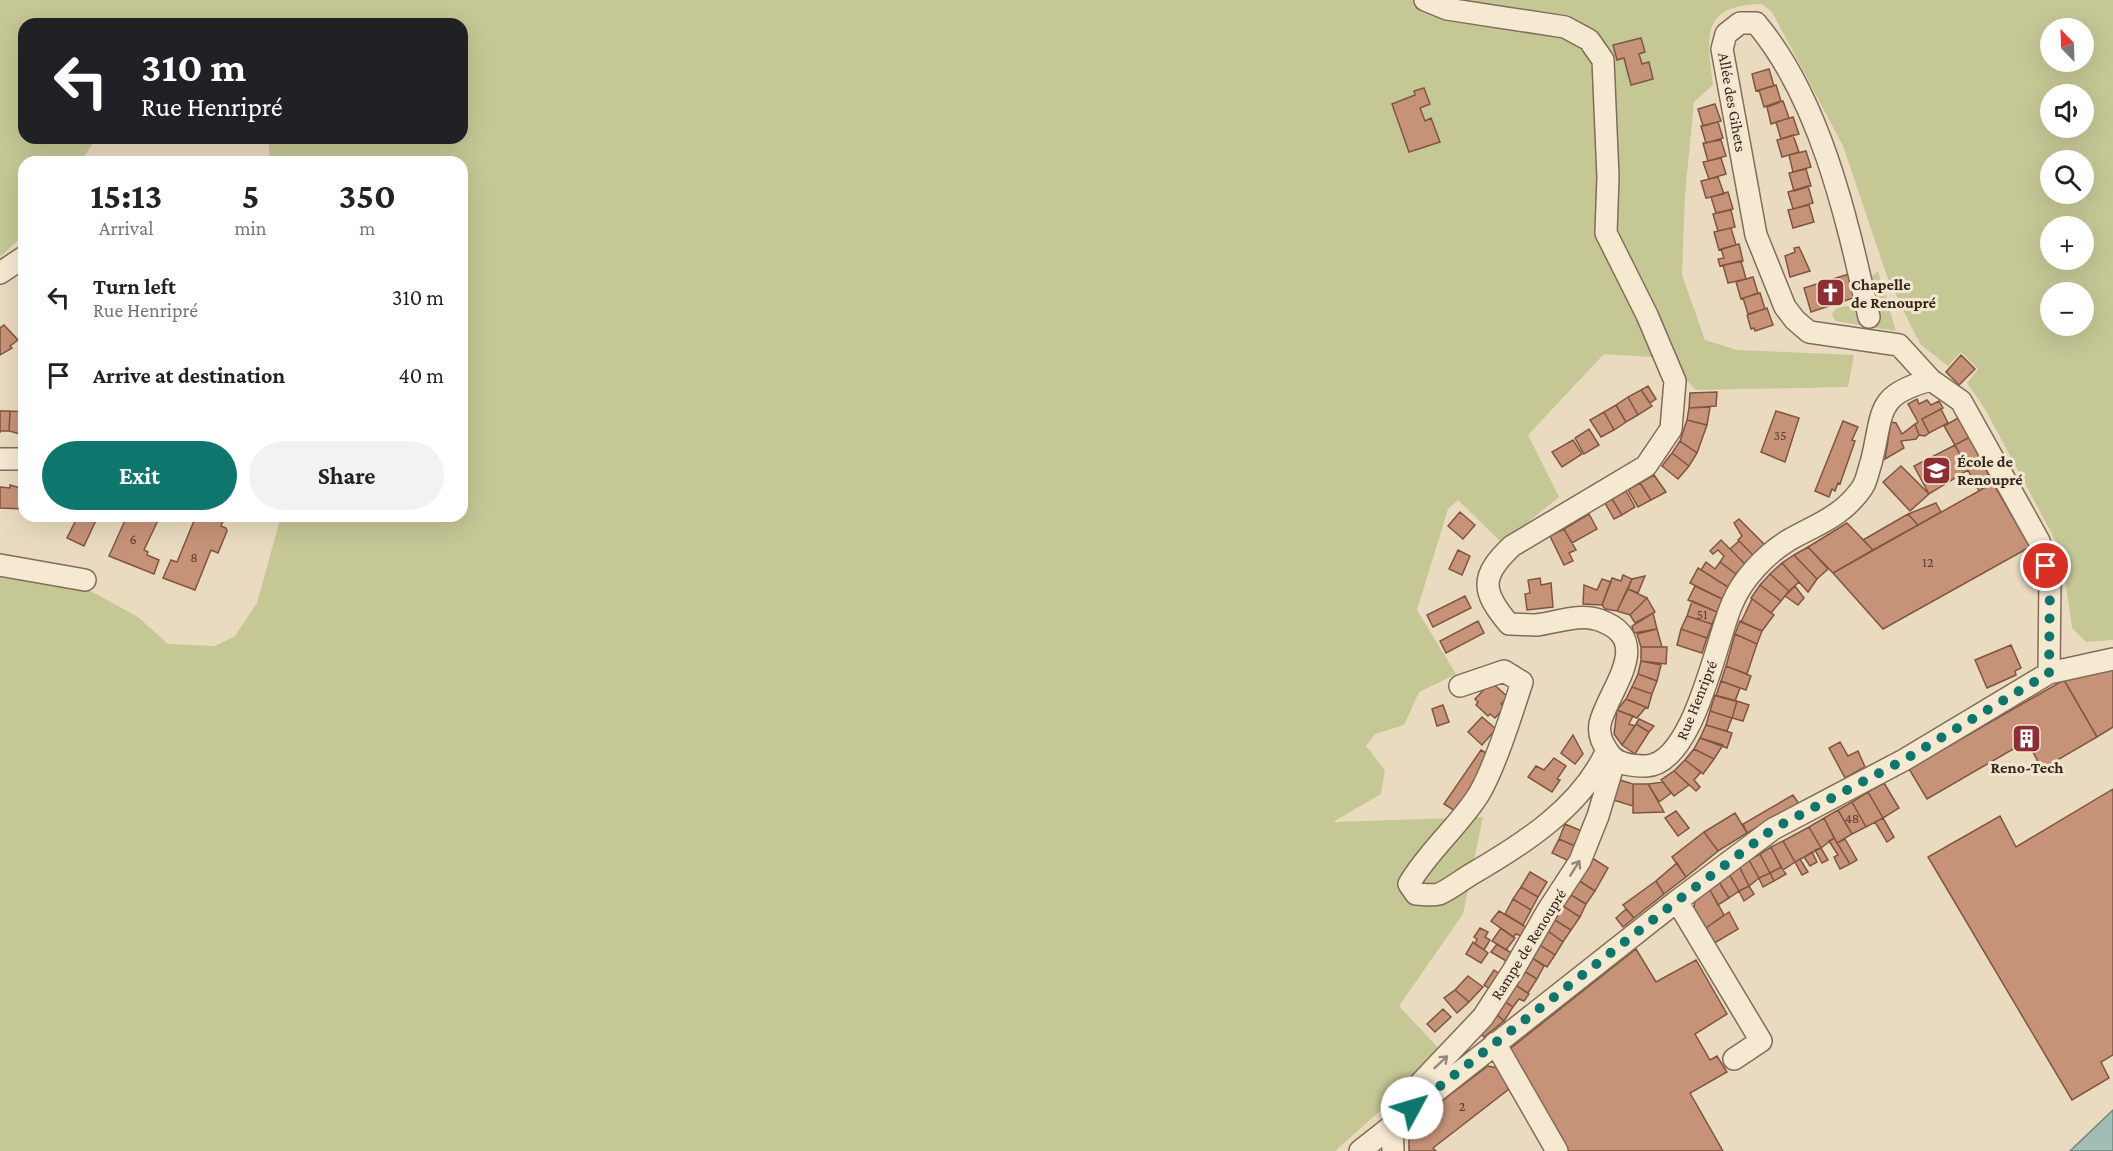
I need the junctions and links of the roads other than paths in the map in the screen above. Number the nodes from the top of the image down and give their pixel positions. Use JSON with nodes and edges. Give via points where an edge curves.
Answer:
{"nodes":[{"id":1,"x":1425,"y":0,"type":"edge"},
{"id":2,"x":18,"y":261,"type":"edge"},
{"id":3,"x":0,"y":273,"type":"edge"},
{"id":4,"x":1869,"y":317,"type":"dead end"},
{"id":5,"x":1931,"y":380,"type":"junction"},
{"id":6,"x":0,"y":459,"type":"edge"},
{"id":7,"x":18,"y":459,"type":"edge"},
{"id":8,"x":0,"y":565,"type":"edge"},
{"id":9,"x":85,"y":580,"type":"dead end"},
{"id":10,"x":2113,"y":659,"type":"edge"},
{"id":11,"x":2049,"y":673,"type":"junction"},
{"id":12,"x":1460,"y":686,"type":"dead end"},
{"id":13,"x":1611,"y":755,"type":"junction"},
{"id":14,"x":1677,"y":901,"type":"junction"},
{"id":15,"x":1495,"y":1043,"type":"junction"},
{"id":16,"x":1734,"y":1059,"type":"dead end"},
{"id":17,"x":1412,"y":1108,"type":"junction"},
{"id":18,"x":1392,"y":1125,"type":"junction"},
{"id":19,"x":1360,"y":1151,"type":"edge"},
{"id":20,"x":1393,"y":1151,"type":"edge"},
{"id":21,"x":1557,"y":1151,"type":"edge"}],
"edges":[{"from":1,"to":13,"type":"street","via":[[1448,9],[1565,27],[1589,39],[1603,60],[1606,232],[1675,381],[1671,429],[1646,466],[1512,546],[1494,563],[1487,584],[1492,605],[1509,624],[1596,619],[1613,626],[1622,636],[1626,659],[1600,724],[1600,741]]},
{"from":2,"to":3,"type":"street"},
{"from":4,"to":5,"type":"street","name":"Allée des Gihets","via":[[1849,232],[1815,124],[1772,42],[1756,23],[1740,23],[1726,34],[1722,49],[1756,235],[1785,307],[1809,332],[1899,345]]},
{"from":5,"to":11,"type":"street","via":[[1961,401],[2039,541],[2050,577]]},
{"from":5,"to":13,"type":"street","name":"Rue Henripré","via":[[1906,387],[1885,402],[1862,488],[1831,520],[1788,541],[1760,563],[1732,602],[1683,739],[1661,761],[1650,766],[1629,766]]},
{"from":6,"to":7,"type":"street"},
{"from":8,"to":9,"type":"street"},
{"from":10,"to":11,"type":"street"},
{"from":11,"to":14,"type":"street","via":[[1904,760],[1773,829]]},
{"from":12,"to":13,"type":"street","via":[[1504,671],[1522,682],[1480,792],[1454,830],[1419,868],[1409,885],[1416,894],[1437,895],[1545,825],[1586,786]]},
{"from":17,"to":13,"type":"street","name":"Rampe de Renoupré","one_way":true,"via":[[1411,1093],[1483,1017],[1580,861],[1598,816]]},
{"from":14,"to":15,"type":"street"},
{"from":14,"to":16,"type":"street","via":[[1761,1041]]},
{"from":15,"to":17,"type":"street"},
{"from":15,"to":21,"type":"street"},
{"from":17,"to":18,"type":"street"},
{"from":18,"to":19,"type":"street"},
{"from":18,"to":20,"type":"street"}]}
